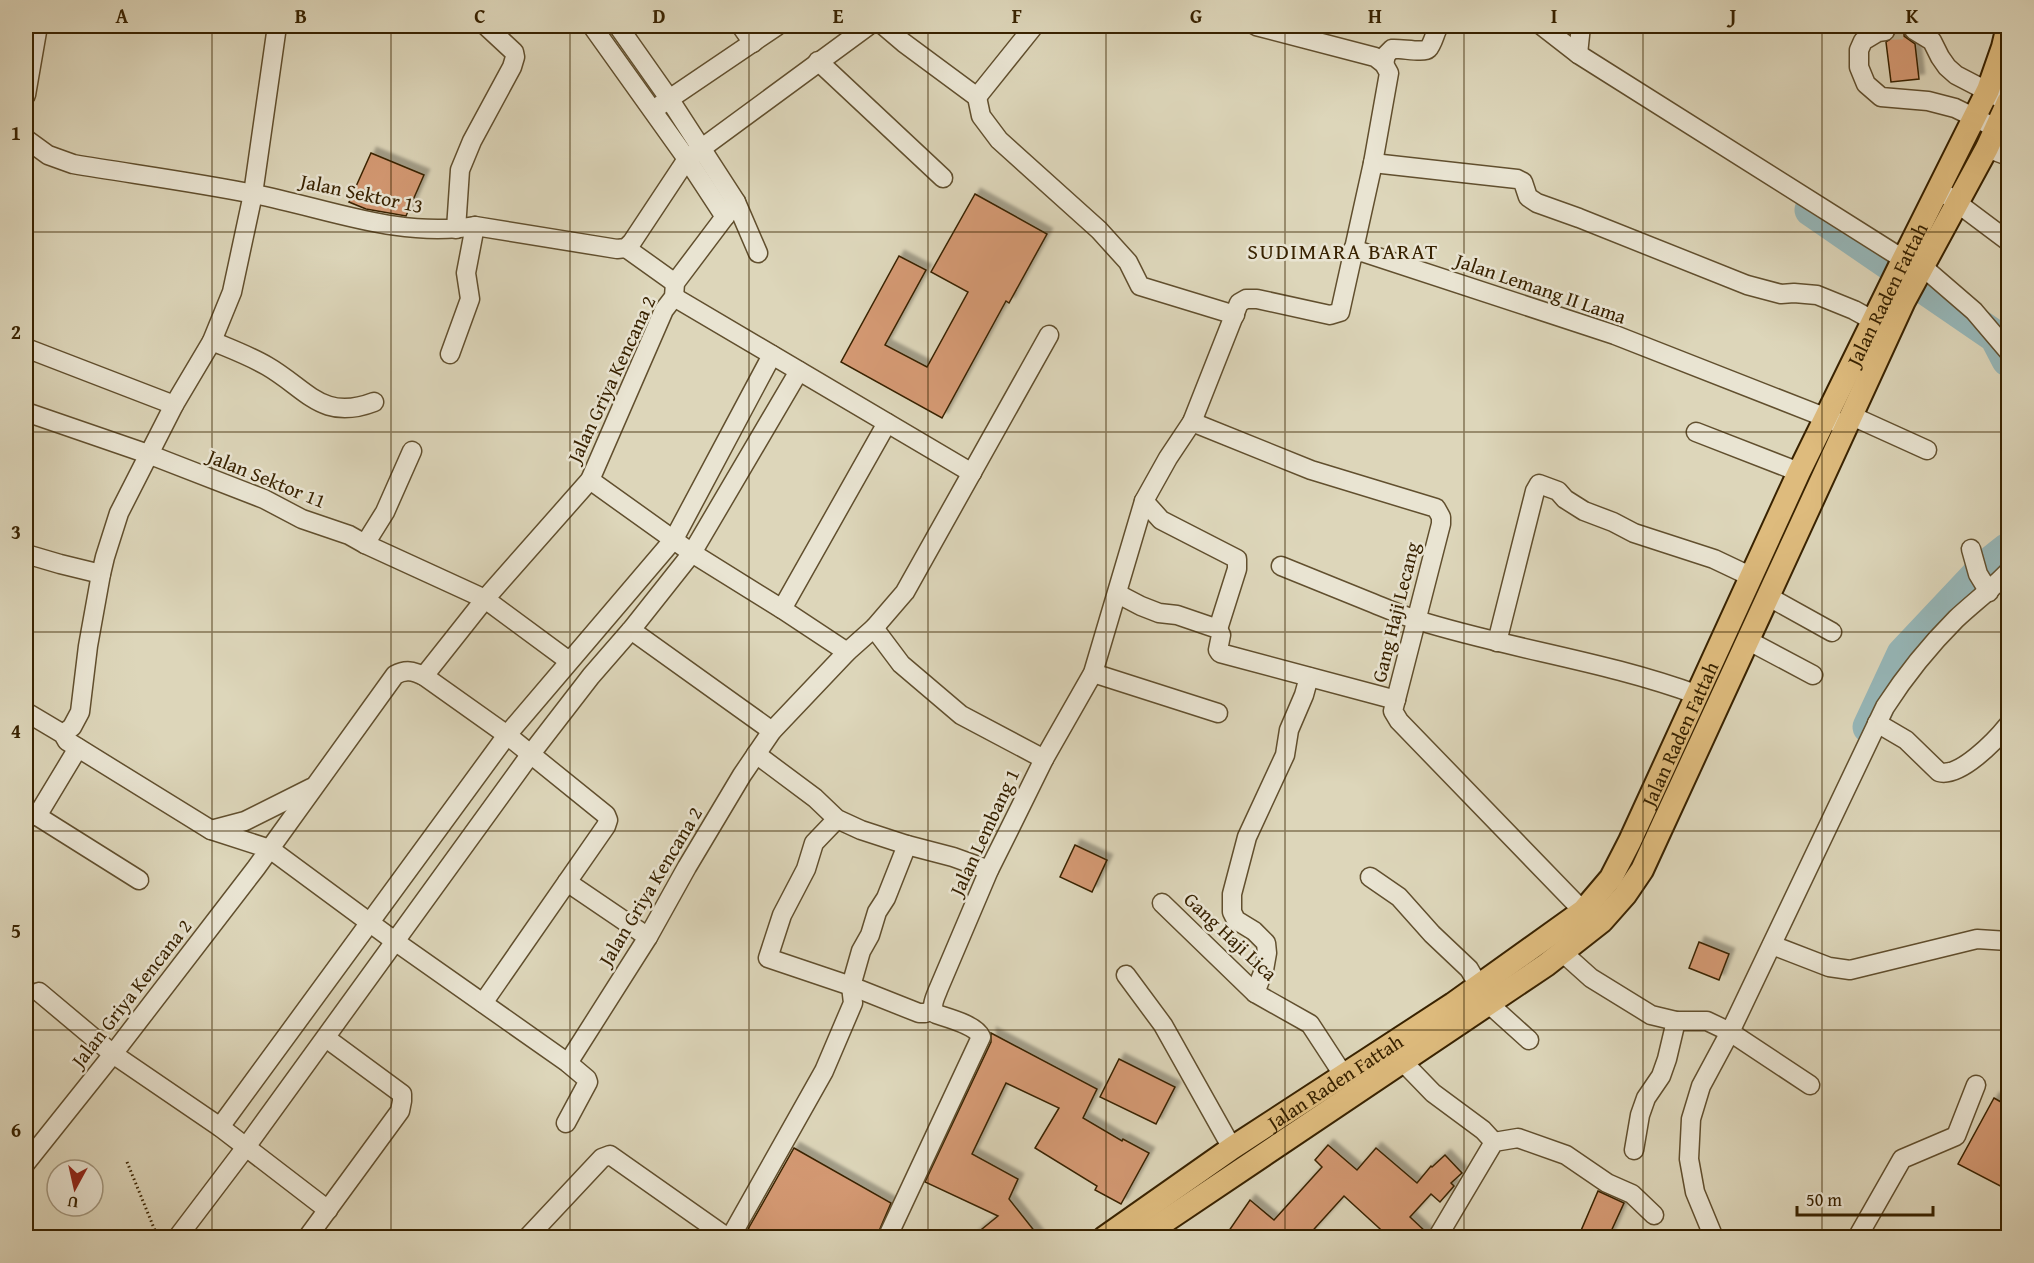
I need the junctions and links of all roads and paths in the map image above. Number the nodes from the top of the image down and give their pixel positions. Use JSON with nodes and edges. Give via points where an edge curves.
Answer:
{"nodes":[{"id":1,"x":38,"y":26,"type":"edge"},
{"id":2,"x":276,"y":26,"type":"edge"},
{"id":3,"x":486,"y":26,"type":"edge"},
{"id":4,"x":592,"y":26,"type":"edge"},
{"id":5,"x":618,"y":26,"type":"edge"},
{"id":6,"x":741,"y":26,"type":"edge"},
{"id":7,"x":777,"y":26,"type":"edge"},
{"id":8,"x":868,"y":26,"type":"edge"},
{"id":9,"x":884,"y":26,"type":"edge"},
{"id":10,"x":1034,"y":26,"type":"edge"},
{"id":11,"x":1256,"y":26,"type":"edge"},
{"id":12,"x":1439,"y":26,"type":"edge"},
{"id":13,"x":1542,"y":26,"type":"edge"},
{"id":14,"x":1581,"y":26,"type":"edge"},
{"id":15,"x":2007,"y":26,"type":"edge"},
{"id":16,"x":1914,"y":30,"type":"dead end"},
{"id":17,"x":1885,"y":31,"type":"dead end"},
{"id":18,"x":753,"y":43,"type":"junction"},
{"id":19,"x":1578,"y":54,"type":"junction"},
{"id":20,"x":818,"y":61,"type":"junction"},
{"id":21,"x":1384,"y":64,"type":"junction"},
{"id":22,"x":1988,"y":90,"type":"junction"},
{"id":23,"x":26,"y":95,"type":"edge"},
{"id":24,"x":977,"y":97,"type":"junction"},
{"id":25,"x":670,"y":100,"type":"junction"},
{"id":26,"x":2008,"y":102,"type":"edge"},
{"id":27,"x":652,"y":111,"type":"junction"},
{"id":28,"x":1974,"y":117,"type":"junction"},
{"id":29,"x":1991,"y":138,"type":"junction"},
{"id":30,"x":26,"y":139,"type":"edge"},
{"id":31,"x":694,"y":154,"type":"junction"},
{"id":32,"x":2008,"y":156,"type":"edge"},
{"id":33,"x":1373,"y":163,"type":"junction"},
{"id":34,"x":943,"y":178,"type":"dead end"},
{"id":35,"x":253,"y":194,"type":"junction"},
{"id":36,"x":1948,"y":196,"type":"junction"},
{"id":37,"x":736,"y":202,"type":"junction"},
{"id":38,"x":725,"y":217,"type":"junction"},
{"id":39,"x":475,"y":226,"type":"junction"},
{"id":40,"x":456,"y":229,"type":"junction"},
{"id":41,"x":2008,"y":241,"type":"edge"},
{"id":42,"x":626,"y":248,"type":"junction"},
{"id":43,"x":1353,"y":249,"type":"junction"},
{"id":44,"x":758,"y":253,"type":"dead end"},
{"id":45,"x":1911,"y":266,"type":"junction"},
{"id":46,"x":675,"y":290,"type":"junction"},
{"id":47,"x":1896,"y":297,"type":"junction"},
{"id":48,"x":1234,"y":315,"type":"junction"},
{"id":49,"x":1874,"y":321,"type":"junction"},
{"id":50,"x":1049,"y":335,"type":"dead end"},
{"id":51,"x":212,"y":342,"type":"junction"},
{"id":52,"x":26,"y":348,"type":"edge"},
{"id":53,"x":2008,"y":351,"type":"edge"},
{"id":54,"x":450,"y":354,"type":"dead end"},
{"id":55,"x":772,"y":355,"type":"junction"},
{"id":56,"x":799,"y":371,"type":"junction"},
{"id":57,"x":374,"y":402,"type":"dead end"},
{"id":58,"x":174,"y":405,"type":"junction"},
{"id":59,"x":26,"y":412,"type":"edge"},
{"id":60,"x":1826,"y":418,"type":"junction"},
{"id":61,"x":1850,"y":421,"type":"junction"},
{"id":62,"x":1192,"y":422,"type":"junction"},
{"id":63,"x":887,"y":423,"type":"junction"},
{"id":64,"x":1696,"y":432,"type":"dead end"},
{"id":65,"x":1927,"y":450,"type":"dead end"},
{"id":66,"x":412,"y":451,"type":"dead end"},
{"id":67,"x":148,"y":454,"type":"junction"},
{"id":68,"x":1799,"y":472,"type":"junction"},
{"id":69,"x":972,"y":473,"type":"junction"},
{"id":70,"x":590,"y":480,"type":"junction"},
{"id":71,"x":1144,"y":501,"type":"junction"},
{"id":72,"x":674,"y":539,"type":"junction"},
{"id":73,"x":365,"y":544,"type":"junction"},
{"id":74,"x":1971,"y":549,"type":"dead end"},
{"id":75,"x":692,"y":553,"type":"junction"},
{"id":76,"x":26,"y":554,"type":"edge"},
{"id":77,"x":1281,"y":566,"type":"dead end"},
{"id":78,"x":2008,"y":572,"type":"edge"},
{"id":79,"x":101,"y":574,"type":"junction"},
{"id":80,"x":1752,"y":577,"type":"junction"},
{"id":81,"x":1985,"y":585,"type":"junction"},
{"id":82,"x":1118,"y":594,"type":"junction"},
{"id":83,"x":1769,"y":597,"type":"junction"},
{"id":84,"x":485,"y":599,"type":"junction"},
{"id":85,"x":782,"y":609,"type":"junction"},
{"id":86,"x":1415,"y":620,"type":"junction"},
{"id":87,"x":874,"y":628,"type":"junction"},
{"id":88,"x":1218,"y":629,"type":"junction"},
{"id":89,"x":631,"y":630,"type":"junction"},
{"id":90,"x":1832,"y":632,"type":"dead end"},
{"id":91,"x":1749,"y":641,"type":"junction"},
{"id":92,"x":1497,"y":642,"type":"junction"},
{"id":93,"x":847,"y":652,"type":"junction"},
{"id":94,"x":569,"y":661,"type":"junction"},
{"id":95,"x":1093,"y":673,"type":"junction"},
{"id":96,"x":1813,"y":675,"type":"dead end"},
{"id":97,"x":424,"y":676,"type":"junction"},
{"id":98,"x":1309,"y":677,"type":"junction"},
{"id":99,"x":1698,"y":694,"type":"junction"},
{"id":100,"x":1396,"y":700,"type":"junction"},
{"id":101,"x":26,"y":712,"type":"edge"},
{"id":102,"x":1218,"y":713,"type":"dead end"},
{"id":103,"x":1877,"y":723,"type":"junction"},
{"id":104,"x":2008,"y":725,"type":"edge"},
{"id":105,"x":772,"y":731,"type":"junction"},
{"id":106,"x":63,"y":734,"type":"junction"},
{"id":107,"x":507,"y":735,"type":"junction"},
{"id":108,"x":2002,"y":745,"type":"edge"},
{"id":109,"x":78,"y":748,"type":"junction"},
{"id":110,"x":530,"y":754,"type":"junction"},
{"id":111,"x":756,"y":754,"type":"junction"},
{"id":112,"x":1044,"y":759,"type":"junction"},
{"id":113,"x":315,"y":786,"type":"junction"},
{"id":114,"x":31,"y":813,"type":"edge"},
{"id":115,"x":837,"y":819,"type":"junction"},
{"id":116,"x":212,"y":830,"type":"junction"},
{"id":117,"x":907,"y":845,"type":"junction"},
{"id":118,"x":270,"y":849,"type":"junction"},
{"id":119,"x":989,"y":870,"type":"junction"},
{"id":120,"x":1370,"y":877,"type":"dead end"},
{"id":121,"x":139,"y":880,"type":"dead end"},
{"id":122,"x":567,"y":882,"type":"junction"},
{"id":123,"x":1162,"y":903,"type":"dead end"},
{"id":124,"x":1583,"y":911,"type":"junction"},
{"id":125,"x":369,"y":922,"type":"junction"},
{"id":126,"x":648,"y":937,"type":"junction"},
{"id":127,"x":2008,"y":941,"type":"edge"},
{"id":128,"x":396,"y":942,"type":"junction"},
{"id":129,"x":1772,"y":945,"type":"junction"},
{"id":130,"x":1562,"y":952,"type":"junction"},
{"id":131,"x":1126,"y":975,"type":"dead end"},
{"id":132,"x":851,"y":986,"type":"junction"},
{"id":133,"x":39,"y":992,"type":"dead end"},
{"id":134,"x":1255,"y":993,"type":"junction"},
{"id":135,"x":1484,"y":995,"type":"junction"},
{"id":136,"x":483,"y":1003,"type":"junction"},
{"id":137,"x":933,"y":1010,"type":"junction"},
{"id":138,"x":1676,"y":1021,"type":"junction"},
{"id":139,"x":1720,"y":1027,"type":"junction"},
{"id":140,"x":326,"y":1038,"type":"junction"},
{"id":141,"x":1529,"y":1040,"type":"dead end"},
{"id":142,"x":113,"y":1054,"type":"junction"},
{"id":143,"x":1403,"y":1062,"type":"junction"},
{"id":144,"x":568,"y":1063,"type":"junction"},
{"id":145,"x":1344,"y":1076,"type":"junction"},
{"id":146,"x":1976,"y":1085,"type":"dead end"},
{"id":147,"x":1810,"y":1086,"type":"dead end"},
{"id":148,"x":566,"y":1123,"type":"dead end"},
{"id":149,"x":220,"y":1127,"type":"junction"},
{"id":150,"x":1494,"y":1142,"type":"junction"},
{"id":151,"x":246,"y":1147,"type":"junction"},
{"id":152,"x":1232,"y":1148,"type":"junction"},
{"id":153,"x":1634,"y":1150,"type":"dead end"},
{"id":154,"x":127,"y":1162,"type":"dead end"},
{"id":155,"x":26,"y":1163,"type":"edge"},
{"id":156,"x":328,"y":1210,"type":"junction"},
{"id":157,"x":1654,"y":1215,"type":"dead end"},
{"id":158,"x":704,"y":1230,"type":"edge"},
{"id":159,"x":158,"y":1238,"type":"edge"},
{"id":160,"x":177,"y":1238,"type":"edge"},
{"id":161,"x":307,"y":1238,"type":"edge"},
{"id":162,"x":527,"y":1238,"type":"edge"},
{"id":163,"x":729,"y":1238,"type":"edge"},
{"id":164,"x":888,"y":1238,"type":"edge"},
{"id":165,"x":1104,"y":1238,"type":"edge"},
{"id":166,"x":1140,"y":1238,"type":"edge"},
{"id":167,"x":1437,"y":1238,"type":"edge"},
{"id":168,"x":1713,"y":1238,"type":"edge"},
{"id":169,"x":1857,"y":1238,"type":"edge"}],
"edges":[{"from":1,"to":23,"type":"street"},
{"from":2,"to":35,"type":"street"},
{"from":3,"to":40,"type":"street","via":[[515,57],[460,170]]},
{"from":4,"to":27,"type":"street"},
{"from":5,"to":25,"type":"street"},
{"from":6,"to":18,"type":"street"},
{"from":7,"to":18,"type":"street"},
{"from":8,"to":20,"type":"street"},
{"from":9,"to":24,"type":"street"},
{"from":10,"to":24,"type":"street"},
{"from":11,"to":21,"type":"street","via":[[1376,57]]},
{"from":12,"to":21,"type":"street","via":[[1428,49],[1392,48]]},
{"from":13,"to":19,"type":"street"},
{"from":14,"to":19,"type":"street"},
{"from":15,"to":22,"type":"main road","name":"Jalan Raden Fattah"},
{"from":16,"to":22,"type":"street","via":[[1932,40],[1940,57],[1956,75]]},
{"from":17,"to":28,"type":"street","via":[[1863,40],[1859,50],[1859,67],[1866,84],[1881,97],[1928,101]]},
{"from":18,"to":25,"type":"street"},
{"from":19,"to":45,"type":"street"},
{"from":20,"to":31,"type":"street"},
{"from":20,"to":34,"type":"street"},
{"from":21,"to":33,"type":"street","via":[[1389,73]]},
{"from":22,"to":26,"type":"street"},
{"from":22,"to":28,"type":"main road","name":"Jalan Raden Fattah"},
{"from":24,"to":48,"type":"street","via":[[981,116],[999,140],[1099,230],[1128,262],[1140,286]]},
{"from":25,"to":27,"type":"street"},
{"from":25,"to":31,"type":"street"},
{"from":26,"to":29,"type":"main road","name":"Jalan Raden Fattah"},
{"from":27,"to":31,"type":"street"},
{"from":28,"to":29,"type":"street"},
{"from":28,"to":36,"type":"main road","name":"Jalan Raden Fattah"},
{"from":29,"to":32,"type":"street"},
{"from":29,"to":36,"type":"main road","name":"Jalan Raden Fattah"},
{"from":30,"to":35,"type":"street","name":"Jalan Sektor 13","via":[[48,155],[73,164]]},
{"from":31,"to":37,"type":"street"},
{"from":31,"to":38,"type":"street"},
{"from":31,"to":42,"type":"street"},
{"from":33,"to":43,"type":"street"},
{"from":33,"to":49,"type":"street","via":[[1517,179],[1523,182],[1528,197],[1537,203],[1747,285],[1781,294],[1817,295]]},
{"from":35,"to":40,"type":"street","name":"Jalan Sektor 13","via":[[369,222],[424,230]]},
{"from":35,"to":51,"type":"street","via":[[232,292]]},
{"from":36,"to":41,"type":"street"},
{"from":36,"to":45,"type":"main road","name":"Jalan Raden Fattah"},
{"from":37,"to":38,"type":"street","name":"Jalan Griya Kencana 2"},
{"from":37,"to":44,"type":"street"},
{"from":38,"to":46,"type":"street","name":"Jalan Griya Kencana 2"},
{"from":39,"to":40,"type":"street","name":"Jalan Sektor 13"},
{"from":39,"to":42,"type":"street","name":"Jalan Sektor 13"},
{"from":39,"to":54,"type":"street","via":[[466,273],[470,299]]},
{"from":42,"to":46,"type":"street"},
{"from":43,"to":48,"type":"street","via":[[1337,315],[1246,299],[1239,303]]},
{"from":43,"to":60,"type":"street","name":"Jalan Lemang II Lama","via":[[1615,335]]},
{"from":45,"to":47,"type":"main road","name":"Jalan Raden Fattah"},
{"from":45,"to":53,"type":"street","via":[[1974,311]]},
{"from":46,"to":55,"type":"street","name":"Jalan Griya Kencana 2"},
{"from":46,"to":70,"type":"street","name":"Jalan Griya Kencana 2"},
{"from":47,"to":49,"type":"main road","name":"Jalan Raden Fattah"},
{"from":47,"to":61,"type":"main road","name":"Jalan Raden Fattah"},
{"from":48,"to":62,"type":"street","name":"Jalan Lembang 1"},
{"from":49,"to":60,"type":"main road","name":"Jalan Raden Fattah"},
{"from":50,"to":69,"type":"street","name":"Jalan Griya Kencana 2"},
{"from":51,"to":57,"type":"street","via":[[267,366],[326,405],[348,410]]},
{"from":51,"to":58,"type":"street"},
{"from":52,"to":58,"type":"street"},
{"from":55,"to":56,"type":"street","name":"Jalan Griya Kencana 2"},
{"from":55,"to":72,"type":"street"},
{"from":56,"to":63,"type":"street","name":"Jalan Griya Kencana 2"},
{"from":56,"to":75,"type":"street"},
{"from":58,"to":67,"type":"street"},
{"from":59,"to":67,"type":"street","name":"Jalan Sektor 11"},
{"from":60,"to":61,"type":"street","name":"Jalan Lemang II Lama"},
{"from":60,"to":68,"type":"main road","name":"Jalan Raden Fattah"},
{"from":61,"to":65,"type":"street","name":"Jalan Lemang II Lama"},
{"from":61,"to":83,"type":"main road","name":"Jalan Raden Fattah"},
{"from":62,"to":71,"type":"street","name":"Jalan Lembang 1"},
{"from":62,"to":86,"type":"street","name":"Gang Haji Lecang","via":[[1311,470],[1436,508],[1441,524]]},
{"from":63,"to":69,"type":"street","name":"Jalan Griya Kencana 2"},
{"from":63,"to":85,"type":"street"},
{"from":64,"to":68,"type":"street"},
{"from":66,"to":73,"type":"street","via":[[385,512]]},
{"from":67,"to":73,"type":"street","name":"Jalan Sektor 11"},
{"from":67,"to":79,"type":"street","via":[[119,513]]},
{"from":68,"to":80,"type":"main road","name":"Jalan Raden Fattah"},
{"from":69,"to":87,"type":"street","name":"Jalan Griya Kencana 2","via":[[905,592]]},
{"from":70,"to":72,"type":"street","name":"Jalan Griya Kencana 2"},
{"from":70,"to":84,"type":"street","name":"Jalan Griya Kencana 2"},
{"from":71,"to":82,"type":"street","name":"Jalan Lembang 1"},
{"from":71,"to":88,"type":"street","via":[[1161,520],[1237,559]]},
{"from":72,"to":75,"type":"street","name":"Jalan Griya Kencana 2"},
{"from":72,"to":94,"type":"street"},
{"from":73,"to":84,"type":"street","name":"Jalan Sektor 11"},
{"from":74,"to":81,"type":"street"},
{"from":75,"to":85,"type":"street","name":"Jalan Griya Kencana 2"},
{"from":75,"to":89,"type":"street"},
{"from":76,"to":79,"type":"street"},
{"from":77,"to":86,"type":"street"},
{"from":78,"to":81,"type":"street"},
{"from":79,"to":106,"type":"street","via":[[80,712]]},
{"from":80,"to":92,"type":"street","via":[[1714,559],[1634,533],[1584,511],[1564,500],[1558,491],[1539,484]]},
{"from":80,"to":99,"type":"main road","name":"Jalan Raden Fattah"},
{"from":81,"to":103,"type":"street","via":[[1904,677]]},
{"from":82,"to":88,"type":"street","via":[[1159,613]]},
{"from":82,"to":95,"type":"street","name":"Jalan Lembang 1"},
{"from":83,"to":90,"type":"street"},
{"from":83,"to":91,"type":"main road","name":"Jalan Raden Fattah"},
{"from":84,"to":94,"type":"street"},
{"from":84,"to":97,"type":"street","name":"Jalan Griya Kencana 2"},
{"from":85,"to":93,"type":"street","name":"Jalan Griya Kencana 2"},
{"from":86,"to":92,"type":"street"},
{"from":86,"to":100,"type":"street","name":"Gang Haji Lecang"},
{"from":87,"to":93,"type":"street","name":"Jalan Griya Kencana 2"},
{"from":87,"to":112,"type":"street","via":[[901,664],[961,715]]},
{"from":88,"to":98,"type":"street","via":[[1220,653]]},
{"from":89,"to":105,"type":"street"},
{"from":89,"to":110,"type":"street"},
{"from":91,"to":96,"type":"street"},
{"from":91,"to":130,"type":"main road","name":"Jalan Raden Fattah","via":[[1642,870],[1602,921]]},
{"from":92,"to":99,"type":"street","via":[[1579,659]]},
{"from":93,"to":105,"type":"street","name":"Jalan Griya Kencana 2"},
{"from":94,"to":107,"type":"street"},
{"from":95,"to":102,"type":"street"},
{"from":95,"to":112,"type":"street","name":"Jalan Lembang 1"},
{"from":97,"to":107,"type":"street"},
{"from":97,"to":113,"type":"street","name":"Jalan Griya Kencana 2","via":[[407,671],[394,675]]},
{"from":98,"to":100,"type":"street"},
{"from":98,"to":134,"type":"street","via":[[1289,730],[1285,756],[1247,837],[1232,894],[1236,920],[1266,943],[1264,970]]},
{"from":99,"to":124,"type":"main road","name":"Jalan Raden Fattah","via":[[1611,878]]},
{"from":100,"to":124,"type":"street","name":"Gang Haji Lecang","via":[[1393,711],[1399,721]]},
{"from":101,"to":106,"type":"street"},
{"from":103,"to":108,"type":"street","via":[[1906,740],[1945,773]]},
{"from":103,"to":129,"type":"street"},
{"from":104,"to":108,"type":"street"},
{"from":105,"to":111,"type":"street","name":"Jalan Griya Kencana 2"},
{"from":106,"to":109,"type":"street"},
{"from":107,"to":110,"type":"street"},
{"from":107,"to":125,"type":"street"},
{"from":109,"to":114,"type":"street"},
{"from":109,"to":116,"type":"street"},
{"from":110,"to":122,"type":"street","via":[[608,820]]},
{"from":110,"to":128,"type":"street"},
{"from":111,"to":115,"type":"street"},
{"from":111,"to":126,"type":"street","name":"Jalan Griya Kencana 2"},
{"from":112,"to":119,"type":"street","name":"Jalan Lembang 1"},
{"from":113,"to":116,"type":"street","name":"Jalan Griya Kencana 2","via":[[245,821]]},
{"from":113,"to":118,"type":"street","name":"Jalan Griya Kencana 2"},
{"from":114,"to":121,"type":"street"},
{"from":115,"to":117,"type":"street"},
{"from":115,"to":132,"type":"street","via":[[814,843],[768,958]]},
{"from":116,"to":118,"type":"street"},
{"from":117,"to":119,"type":"street"},
{"from":117,"to":132,"type":"street","via":[[861,951]]},
{"from":118,"to":125,"type":"street"},
{"from":118,"to":142,"type":"street","name":"Jalan Griya Kencana 2"},
{"from":119,"to":137,"type":"street","name":"Jalan Lembang 1"},
{"from":120,"to":135,"type":"street","via":[[1399,897],[1469,969]]},
{"from":122,"to":126,"type":"street"},
{"from":122,"to":136,"type":"street"},
{"from":123,"to":134,"type":"street","name":"Gang Haji Lica"},
{"from":124,"to":135,"type":"main road","name":"Jalan Raden Fattah"},
{"from":125,"to":128,"type":"street"},
{"from":125,"to":149,"type":"street"},
{"from":126,"to":144,"type":"street","name":"Jalan Griya Kencana 2"},
{"from":127,"to":129,"type":"street","via":[[1977,939],[1850,970],[1828,967]]},
{"from":128,"to":136,"type":"street"},
{"from":128,"to":140,"type":"street"},
{"from":129,"to":139,"type":"street"},
{"from":130,"to":135,"type":"main road","name":"Jalan Raden Fattah"},
{"from":130,"to":138,"type":"street","via":[[1623,999],[1652,1015]]},
{"from":131,"to":152,"type":"street","via":[[1164,1024]]},
{"from":132,"to":137,"type":"street","via":[[919,1013]]},
{"from":132,"to":163,"type":"street","via":[[853,1004],[824,1071]]},
{"from":133,"to":142,"type":"street"},
{"from":134,"to":145,"type":"street","name":"Gang Haji Lica","via":[[1310,1024]]},
{"from":135,"to":141,"type":"street","via":[[1508,1032]]},
{"from":135,"to":143,"type":"main road","name":"Jalan Raden Fattah"},
{"from":135,"to":145,"type":"main road","name":"Jalan Raden Fattah"},
{"from":136,"to":144,"type":"street"},
{"from":137,"to":164,"type":"street","via":[[972,1028],[981,1037]]},
{"from":138,"to":139,"type":"street"},
{"from":138,"to":153,"type":"street","via":[[1668,1059],[1640,1115]]},
{"from":139,"to":147,"type":"street"},
{"from":139,"to":168,"type":"street","via":[[1692,1119],[1689,1158],[1695,1192]]},
{"from":140,"to":151,"type":"street"},
{"from":140,"to":156,"type":"street","via":[[402,1094],[399,1111]]},
{"from":142,"to":149,"type":"street"},
{"from":142,"to":155,"type":"street","name":"Jalan Griya Kencana 2"},
{"from":143,"to":150,"type":"street","via":[[1433,1093]]},
{"from":143,"to":166,"type":"main road","name":"Jalan Raden Fattah"},
{"from":144,"to":148,"type":"street","via":[[588,1082]]},
{"from":145,"to":152,"type":"main road","name":"Jalan Raden Fattah"},
{"from":146,"to":169,"type":"street","via":[[1956,1136],[1902,1159]]},
{"from":149,"to":151,"type":"street"},
{"from":150,"to":157,"type":"street","via":[[1518,1138],[1566,1155],[1607,1183],[1632,1194]]},
{"from":150,"to":167,"type":"street"},
{"from":151,"to":156,"type":"street"},
{"from":151,"to":160,"type":"street"},
{"from":152,"to":165,"type":"main road","name":"Jalan Raden Fattah"},
{"from":154,"to":159,"type":"path"},
{"from":156,"to":161,"type":"street"},
{"from":158,"to":162,"type":"street","via":[[610,1155],[605,1155]]},
{"from":158,"to":163,"type":"street"}]}
